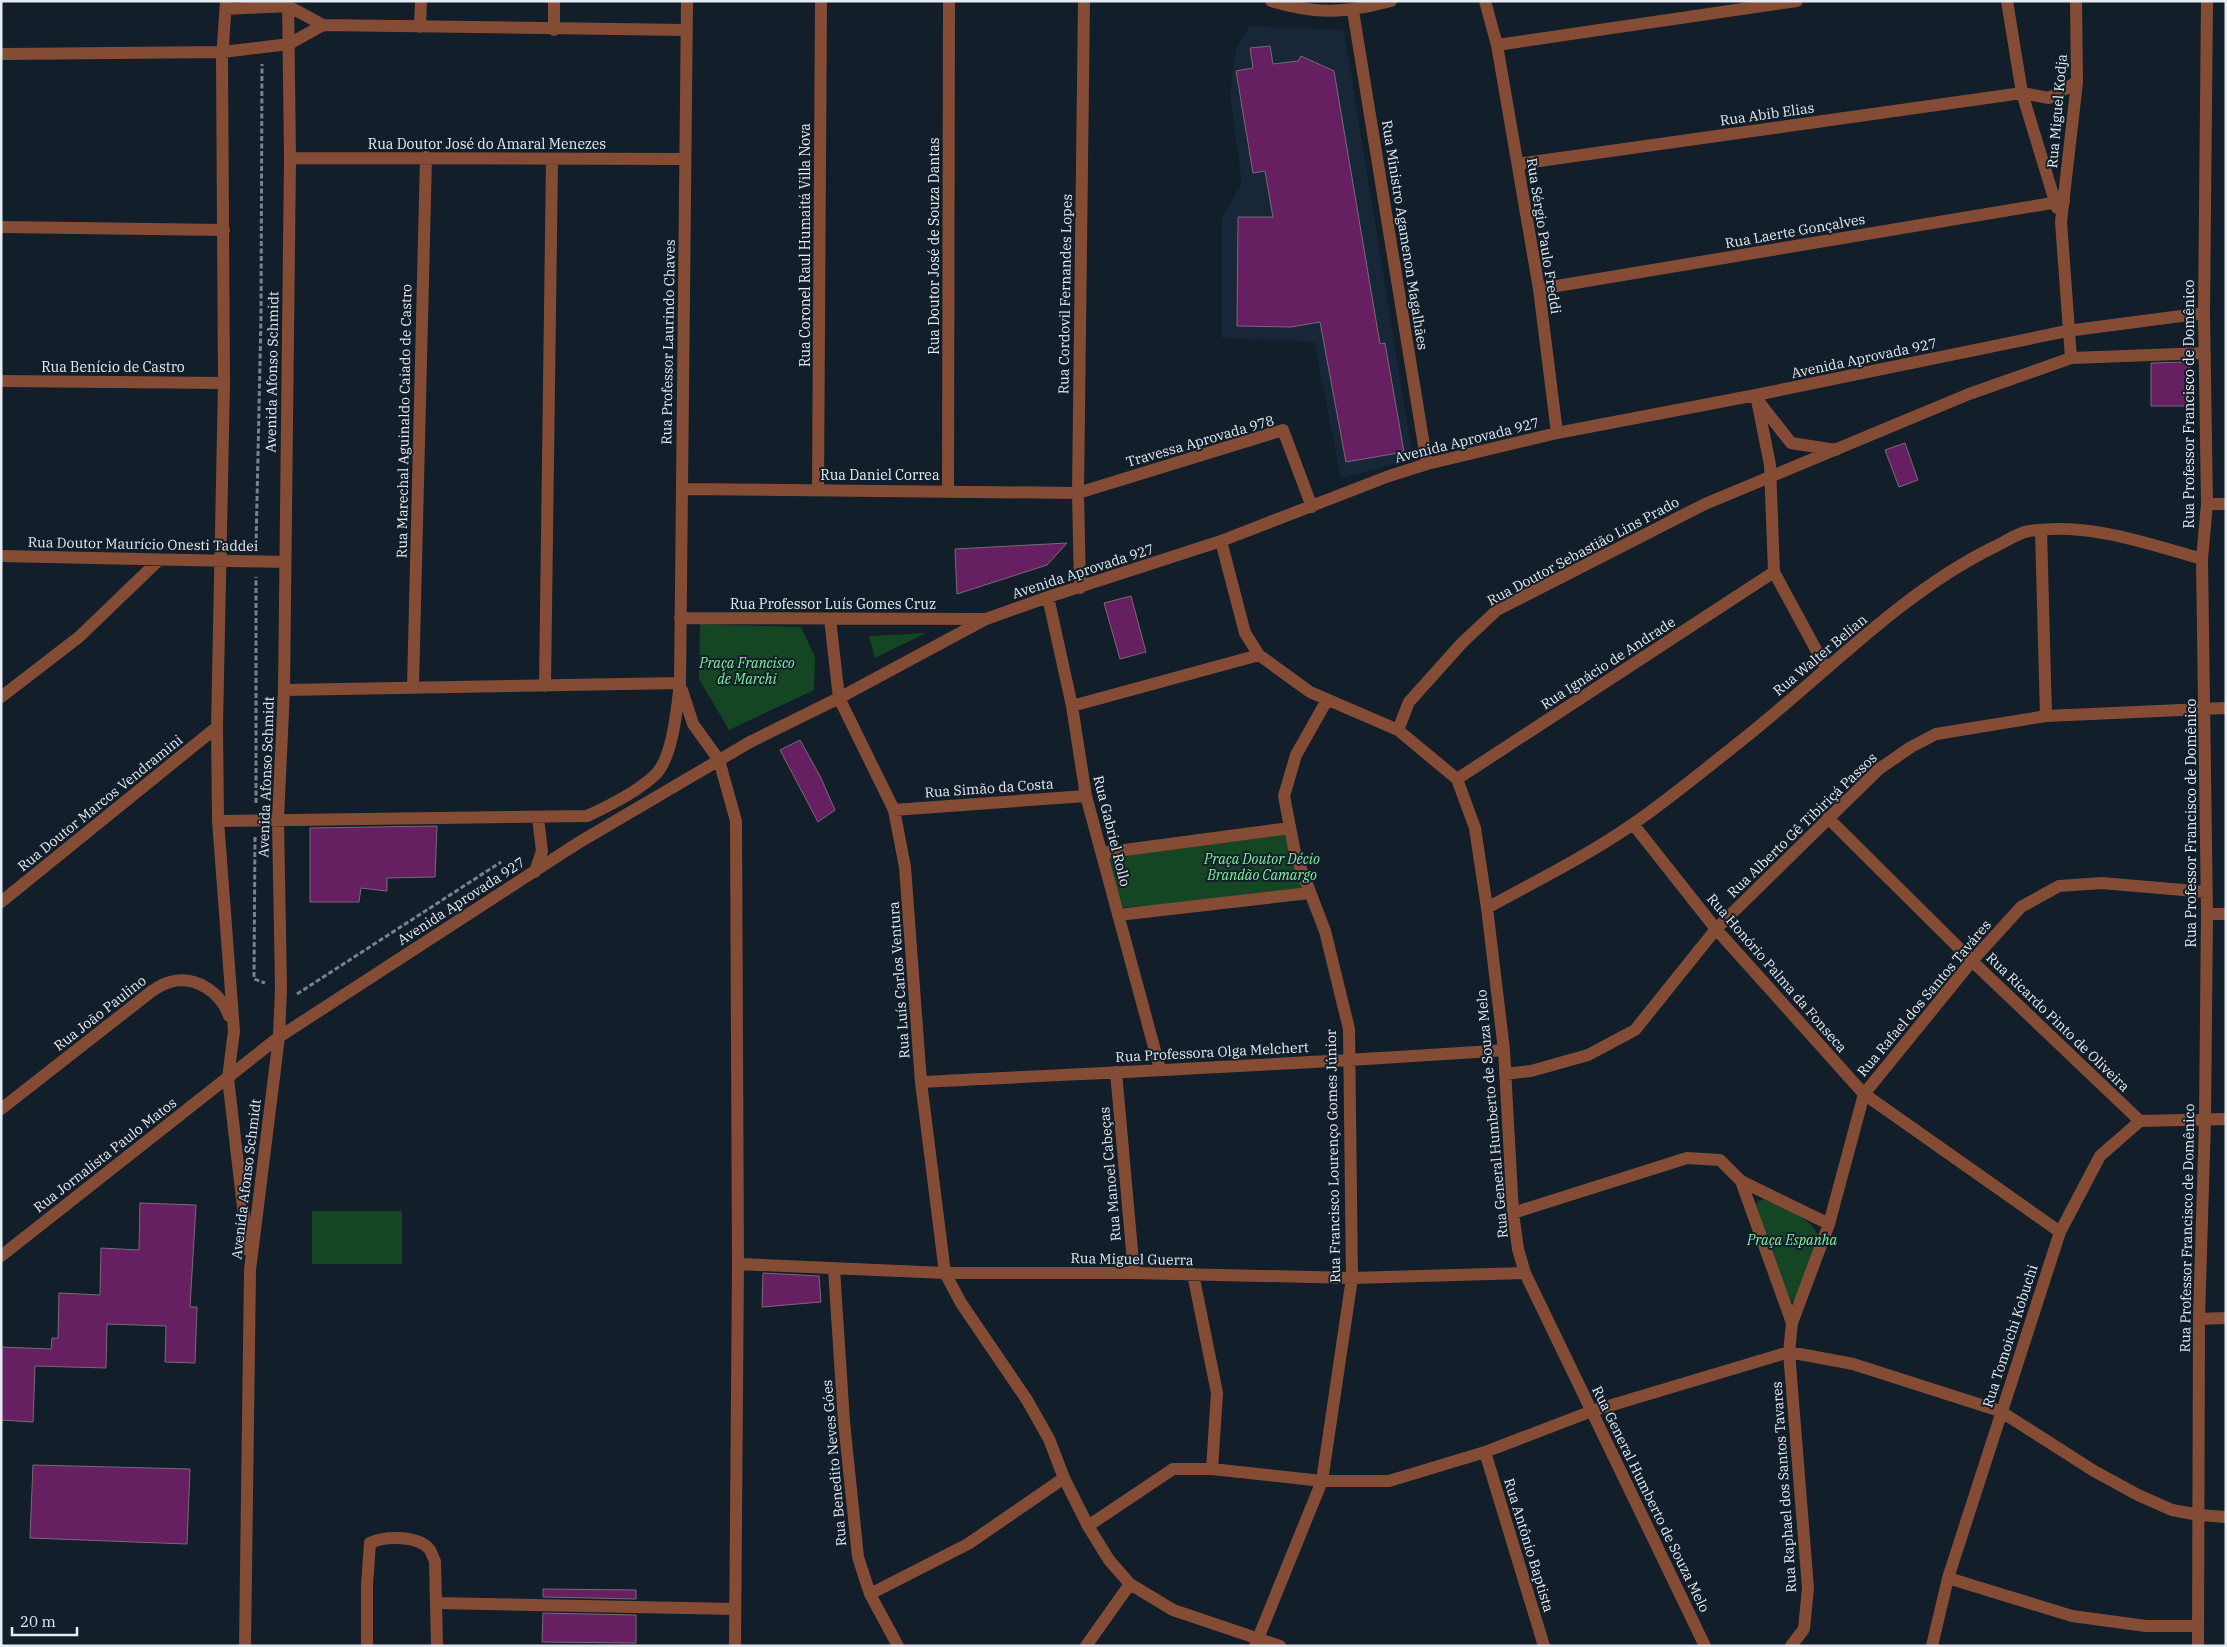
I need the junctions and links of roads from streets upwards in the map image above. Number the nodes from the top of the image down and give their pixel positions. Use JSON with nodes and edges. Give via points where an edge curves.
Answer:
{"nodes":[{"id":1,"x":421,"y":1,"type":"edge"},
{"id":2,"x":554,"y":1,"type":"edge"},
{"id":3,"x":687,"y":1,"type":"edge"},
{"id":4,"x":822,"y":1,"type":"edge"},
{"id":5,"x":950,"y":1,"type":"edge"},
{"id":6,"x":1084,"y":1,"type":"edge"},
{"id":7,"x":1271,"y":1,"type":"edge"},
{"id":8,"x":1391,"y":1,"type":"edge"},
{"id":9,"x":1485,"y":1,"type":"edge"},
{"id":10,"x":2007,"y":1,"type":"edge"},
{"id":11,"x":2076,"y":1,"type":"edge"},
{"id":12,"x":2207,"y":1,"type":"edge"},
{"id":13,"x":1790,"y":2,"type":"edge"},
{"id":14,"x":288,"y":4,"type":"edge"},
{"id":15,"x":226,"y":5,"type":"edge"},
{"id":16,"x":1353,"y":11,"type":"junction"},
{"id":17,"x":323,"y":25,"type":"junction"},
{"id":18,"x":420,"y":27,"type":"junction"},
{"id":19,"x":554,"y":30,"type":"junction"},
{"id":20,"x":686,"y":30,"type":"junction"},
{"id":21,"x":289,"y":44,"type":"junction"},
{"id":22,"x":1497,"y":44,"type":"junction"},
{"id":23,"x":223,"y":52,"type":"junction"},
{"id":24,"x":1,"y":54,"type":"edge"},
{"id":25,"x":2077,"y":82,"type":"junction"},
{"id":26,"x":2022,"y":93,"type":"junction"},
{"id":27,"x":290,"y":158,"type":"junction"},
{"id":28,"x":426,"y":158,"type":"junction"},
{"id":29,"x":685,"y":159,"type":"junction"},
{"id":30,"x":552,"y":160,"type":"junction"},
{"id":31,"x":1518,"y":164,"type":"junction"},
{"id":32,"x":2060,"y":202,"type":"junction"},
{"id":33,"x":1,"y":227,"type":"edge"},
{"id":34,"x":224,"y":230,"type":"junction"},
{"id":35,"x":1539,"y":289,"type":"junction"},
{"id":36,"x":2204,"y":313,"type":"junction"},
{"id":37,"x":2068,"y":331,"type":"junction"},
{"id":38,"x":2205,"y":353,"type":"junction"},
{"id":39,"x":2071,"y":358,"type":"junction"},
{"id":40,"x":1,"y":381,"type":"edge"},
{"id":41,"x":224,"y":383,"type":"junction"},
{"id":42,"x":1756,"y":397,"type":"junction"},
{"id":43,"x":1557,"y":433,"type":"junction"},
{"id":44,"x":1838,"y":450,"type":"junction"},
{"id":45,"x":1427,"y":464,"type":"junction"},
{"id":46,"x":1770,"y":477,"type":"junction"},
{"id":47,"x":682,"y":489,"type":"junction"},
{"id":48,"x":818,"y":489,"type":"junction"},
{"id":49,"x":948,"y":490,"type":"junction"},
{"id":50,"x":1078,"y":492,"type":"junction"},
{"id":51,"x":2208,"y":504,"type":"junction"},
{"id":52,"x":2226,"y":504,"type":"edge"},
{"id":53,"x":1312,"y":506,"type":"junction"},
{"id":54,"x":2041,"y":530,"type":"junction"},
{"id":55,"x":1221,"y":542,"type":"junction"},
{"id":56,"x":1,"y":556,"type":"edge"},
{"id":57,"x":2202,"y":559,"type":"junction"},
{"id":58,"x":159,"y":560,"type":"junction"},
{"id":59,"x":221,"y":560,"type":"junction"},
{"id":60,"x":285,"y":562,"type":"junction"},
{"id":61,"x":1774,"y":572,"type":"junction"},
{"id":62,"x":1080,"y":588,"type":"junction"},
{"id":63,"x":1048,"y":597,"type":"junction"},
{"id":64,"x":680,"y":618,"type":"junction"},
{"id":65,"x":830,"y":619,"type":"junction"},
{"id":66,"x":986,"y":619,"type":"junction"},
{"id":67,"x":1258,"y":656,"type":"junction"},
{"id":68,"x":1826,"y":668,"type":"junction"},
{"id":69,"x":680,"y":683,"type":"junction"},
{"id":70,"x":413,"y":686,"type":"junction"},
{"id":71,"x":545,"y":686,"type":"junction"},
{"id":72,"x":284,"y":690,"type":"junction"},
{"id":73,"x":1,"y":697,"type":"edge"},
{"id":74,"x":839,"y":698,"type":"junction"},
{"id":75,"x":1327,"y":700,"type":"junction"},
{"id":76,"x":1072,"y":706,"type":"junction"},
{"id":77,"x":2205,"y":708,"type":"junction"},
{"id":78,"x":2226,"y":708,"type":"edge"},
{"id":79,"x":2046,"y":716,"type":"junction"},
{"id":80,"x":218,"y":727,"type":"junction"},
{"id":81,"x":1398,"y":730,"type":"junction"},
{"id":82,"x":719,"y":760,"type":"junction"},
{"id":83,"x":1457,"y":779,"type":"junction"},
{"id":84,"x":1086,"y":796,"type":"junction"},
{"id":85,"x":894,"y":810,"type":"junction"},
{"id":86,"x":538,"y":818,"type":"junction"},
{"id":87,"x":1828,"y":818,"type":"junction"},
{"id":88,"x":278,"y":819,"type":"junction"},
{"id":89,"x":218,"y":821,"type":"junction"},
{"id":90,"x":1633,"y":824,"type":"junction"},
{"id":91,"x":1290,"y":828,"type":"junction"},
{"id":92,"x":1102,"y":853,"type":"junction"},
{"id":93,"x":534,"y":872,"type":"junction"},
{"id":94,"x":2206,"y":892,"type":"junction"},
{"id":95,"x":1310,"y":893,"type":"junction"},
{"id":96,"x":1,"y":902,"type":"edge"},
{"id":97,"x":1487,"y":908,"type":"junction"},
{"id":98,"x":2207,"y":914,"type":"junction"},
{"id":99,"x":2226,"y":914,"type":"edge"},
{"id":100,"x":1118,"y":915,"type":"junction"},
{"id":101,"x":1716,"y":929,"type":"junction"},
{"id":102,"x":1972,"y":961,"type":"junction"},
{"id":103,"x":234,"y":1031,"type":"junction"},
{"id":104,"x":279,"y":1036,"type":"junction"},
{"id":105,"x":1504,"y":1050,"type":"junction"},
{"id":106,"x":1350,"y":1061,"type":"junction"},
{"id":107,"x":1160,"y":1069,"type":"junction"},
{"id":108,"x":1116,"y":1072,"type":"junction"},
{"id":109,"x":1505,"y":1074,"type":"junction"},
{"id":110,"x":228,"y":1078,"type":"junction"},
{"id":111,"x":921,"y":1082,"type":"junction"},
{"id":112,"x":1864,"y":1094,"type":"junction"},
{"id":113,"x":1,"y":1109,"type":"edge"},
{"id":114,"x":2205,"y":1119,"type":"junction"},
{"id":115,"x":2226,"y":1119,"type":"edge"},
{"id":116,"x":2140,"y":1121,"type":"junction"},
{"id":117,"x":1741,"y":1181,"type":"junction"},
{"id":118,"x":1513,"y":1213,"type":"junction"},
{"id":119,"x":1829,"y":1224,"type":"junction"},
{"id":120,"x":2060,"y":1232,"type":"junction"},
{"id":121,"x":1,"y":1256,"type":"edge"},
{"id":122,"x":738,"y":1264,"type":"junction"},
{"id":123,"x":834,"y":1269,"type":"junction"},
{"id":124,"x":250,"y":1270,"type":"junction"},
{"id":125,"x":945,"y":1272,"type":"junction"},
{"id":126,"x":1134,"y":1273,"type":"junction"},
{"id":127,"x":1525,"y":1273,"type":"junction"},
{"id":128,"x":1193,"y":1274,"type":"junction"},
{"id":129,"x":1352,"y":1278,"type":"junction"},
{"id":130,"x":2226,"y":1318,"type":"edge"},
{"id":131,"x":2199,"y":1319,"type":"junction"},
{"id":132,"x":1792,"y":1323,"type":"junction"},
{"id":133,"x":1789,"y":1352,"type":"junction"},
{"id":134,"x":1592,"y":1411,"type":"junction"},
{"id":135,"x":2000,"y":1412,"type":"junction"},
{"id":136,"x":1485,"y":1452,"type":"junction"},
{"id":137,"x":1212,"y":1469,"type":"junction"},
{"id":138,"x":1064,"y":1478,"type":"junction"},
{"id":139,"x":1322,"y":1481,"type":"junction"},
{"id":140,"x":2199,"y":1515,"type":"junction"},
{"id":141,"x":2226,"y":1517,"type":"edge"},
{"id":142,"x":1088,"y":1526,"type":"junction"},
{"id":143,"x":1948,"y":1578,"type":"junction"},
{"id":144,"x":1130,"y":1584,"type":"junction"},
{"id":145,"x":870,"y":1594,"type":"junction"},
{"id":146,"x":436,"y":1602,"type":"junction"},
{"id":147,"x":735,"y":1609,"type":"junction"},
{"id":148,"x":2198,"y":1626,"type":"junction"},
{"id":149,"x":1256,"y":1642,"type":"edge"},
{"id":150,"x":245,"y":1646,"type":"edge"},
{"id":151,"x":367,"y":1646,"type":"edge"},
{"id":152,"x":437,"y":1646,"type":"edge"},
{"id":153,"x":735,"y":1646,"type":"edge"},
{"id":154,"x":898,"y":1646,"type":"edge"},
{"id":155,"x":1086,"y":1646,"type":"edge"},
{"id":156,"x":1280,"y":1646,"type":"edge"},
{"id":157,"x":1544,"y":1646,"type":"edge"},
{"id":158,"x":1705,"y":1646,"type":"edge"},
{"id":159,"x":1791,"y":1646,"type":"edge"},
{"id":160,"x":1932,"y":1646,"type":"edge"},
{"id":161,"x":2198,"y":1646,"type":"edge"}],
"edges":[{"from":1,"to":18,"type":"street"},
{"from":2,"to":19,"type":"street"},
{"from":3,"to":20,"type":"street","name":"Rua Professor Laurindo Chaves"},
{"from":4,"to":48,"type":"street","name":"Rua Coronel Raul Humaitá Villa Nova"},
{"from":5,"to":49,"type":"street","name":"Rua Doutor José de Souza Dantas"},
{"from":6,"to":50,"type":"street","name":"Rua Cordovil Fernandes Lopes"},
{"from":7,"to":16,"type":"street","via":[[1303,10]]},
{"from":8,"to":16,"type":"street"},
{"from":9,"to":22,"type":"street","name":"Rua Sérgio Paulo Freddi"},
{"from":10,"to":26,"type":"street","name":"Rua Miguel Kodja"},
{"from":11,"to":25,"type":"street","name":"Rua Miguel Kodja"},
{"from":12,"to":36,"type":"street","name":"Rua Professor Francisco de Domênico"},
{"from":13,"to":22,"type":"street"},
{"from":14,"to":15,"type":"street"},
{"from":14,"to":17,"type":"street"},
{"from":14,"to":21,"type":"street","name":"Avenida Afonso Schmidt"},
{"from":15,"to":23,"type":"street","name":"Avenida Afonso Schmidt"},
{"from":16,"to":45,"type":"street","name":"Rua Ministro Agamenon Magalhães"},
{"from":17,"to":18,"type":"street"},
{"from":17,"to":21,"type":"street"},
{"from":18,"to":19,"type":"street"},
{"from":19,"to":20,"type":"street"},
{"from":20,"to":29,"type":"street","name":"Rua Professor Laurindo Chaves"},
{"from":21,"to":23,"type":"street"},
{"from":21,"to":27,"type":"street","name":"Avenida Afonso Schmidt"},
{"from":22,"to":31,"type":"street","name":"Rua Sérgio Paulo Freddi"},
{"from":23,"to":24,"type":"street"},
{"from":23,"to":34,"type":"street","name":"Avenida Afonso Schmidt"},
{"from":25,"to":26,"type":"street","name":"Rua Abib Elias","via":[[2049,98]]},
{"from":25,"to":32,"type":"street","name":"Rua Miguel Kodja"},
{"from":26,"to":31,"type":"street","name":"Rua Abib Elias"},
{"from":26,"to":32,"type":"street","name":"Rua Miguel Kodja"},
{"from":27,"to":28,"type":"street","name":"Rua Doutor José do Amaral Menezes"},
{"from":27,"to":60,"type":"street","name":"Avenida Afonso Schmidt"},
{"from":28,"to":30,"type":"street","name":"Rua Doutor José do Amaral Menezes"},
{"from":28,"to":70,"type":"street","name":"Rua Marechal Aguinaldo Caiado de Castro"},
{"from":29,"to":30,"type":"street","name":"Rua Doutor José do Amaral Menezes"},
{"from":29,"to":47,"type":"street","name":"Rua Professor Laurindo Chaves"},
{"from":30,"to":71,"type":"street"},
{"from":31,"to":35,"type":"street","name":"Rua Sérgio Paulo Freddi"},
{"from":32,"to":35,"type":"street","name":"Rua Laerte Gonçalves"},
{"from":32,"to":37,"type":"street","name":"Rua Miguel Kodja"},
{"from":33,"to":34,"type":"street"},
{"from":34,"to":41,"type":"street","name":"Avenida Afonso Schmidt"},
{"from":35,"to":43,"type":"street","name":"Rua Sérgio Paulo Freddi"},
{"from":36,"to":37,"type":"street","name":"Avenida Aprovada 927"},
{"from":36,"to":38,"type":"street","name":"Rua Professor Francisco de Domênico"},
{"from":37,"to":39,"type":"street","name":"Rua Miguel Kodja"},
{"from":37,"to":42,"type":"street","name":"Avenida Aprovada 927"},
{"from":38,"to":39,"type":"street","name":"Rua Doutor Sebastião Lins Prado"},
{"from":38,"to":51,"type":"street","name":"Rua Professor Francisco de Domênico"},
{"from":39,"to":44,"type":"street","name":"Rua Doutor Sebastião Lins Prado","via":[[1969,394]]},
{"from":40,"to":41,"type":"street","name":"Rua Benício de Castro"},
{"from":41,"to":59,"type":"street","name":"Avenida Afonso Schmidt"},
{"from":42,"to":43,"type":"street","name":"Avenida Aprovada 927"},
{"from":42,"to":44,"type":"street","via":[[1791,443]]},
{"from":42,"to":46,"type":"street"},
{"from":43,"to":45,"type":"street","name":"Avenida Aprovada 927"},
{"from":44,"to":46,"type":"street","name":"Rua Doutor Sebastião Lins Prado"},
{"from":45,"to":53,"type":"street","name":"Avenida Aprovada 927"},
{"from":46,"to":61,"type":"street"},
{"from":46,"to":81,"type":"street","name":"Rua Doutor Sebastião Lins Prado","via":[[1704,504],[1497,610],[1409,702]]},
{"from":47,"to":48,"type":"street","name":"Rua Daniel Correa"},
{"from":47,"to":64,"type":"street","name":"Rua Professor Laurindo Chaves"},
{"from":48,"to":49,"type":"street","name":"Rua Daniel Correa"},
{"from":49,"to":50,"type":"street","name":"Rua Daniel Correa"},
{"from":50,"to":53,"type":"street","name":"Travessa Aprovada 978","via":[[1283,430]]},
{"from":50,"to":62,"type":"street","name":"Rua Cordovil Fernandes Lopes"},
{"from":51,"to":52,"type":"street"},
{"from":51,"to":57,"type":"street","name":"Rua Professor Francisco de Domênico"},
{"from":53,"to":55,"type":"street","name":"Avenida Aprovada 927"},
{"from":54,"to":57,"type":"street","name":"Rua Walter Belian","via":[[2070,528],[2136,540]]},
{"from":54,"to":68,"type":"street","name":"Rua Walter Belian","via":[[2026,532],[1944,574]]},
{"from":54,"to":79,"type":"street"},
{"from":55,"to":62,"type":"street","name":"Avenida Aprovada 927"},
{"from":55,"to":67,"type":"street","via":[[1245,633]]},
{"from":56,"to":58,"type":"street","name":"Rua Doutor Maurício Onesti Taddei"},
{"from":57,"to":77,"type":"street","name":"Rua Professor Francisco de Domênico"},
{"from":58,"to":59,"type":"street","name":"Rua Doutor Maurício Onesti Taddei"},
{"from":58,"to":73,"type":"street","via":[[79,637]]},
{"from":59,"to":60,"type":"street","name":"Rua Doutor Maurício Onesti Taddei"},
{"from":59,"to":80,"type":"street","name":"Avenida Afonso Schmidt"},
{"from":60,"to":72,"type":"street","name":"Avenida Afonso Schmidt"},
{"from":61,"to":68,"type":"street"},
{"from":61,"to":83,"type":"street","name":"Rua Ignácio de Andrade"},
{"from":62,"to":63,"type":"street","name":"Avenida Aprovada 927"},
{"from":63,"to":66,"type":"street","name":"Avenida Aprovada 927"},
{"from":63,"to":76,"type":"street","name":"Rua Gabriel Rollo"},
{"from":64,"to":65,"type":"street","name":"Rua Professor Luís Gomes Cruz"},
{"from":64,"to":69,"type":"street","name":"Rua Professor Laurindo Chaves"},
{"from":65,"to":66,"type":"street","name":"Rua Professor Luís Gomes Cruz"},
{"from":65,"to":74,"type":"street"},
{"from":66,"to":74,"type":"street","name":"Avenida Aprovada 927"},
{"from":67,"to":75,"type":"street"},
{"from":67,"to":76,"type":"street"},
{"from":68,"to":90,"type":"street","name":"Rua Walter Belian","via":[[1739,743]]},
{"from":69,"to":71,"type":"street"},
{"from":69,"to":82,"type":"street","via":[[693,724]]},
{"from":69,"to":86,"type":"street","via":[[675,726],[657,774],[609,806],[587,816]]},
{"from":70,"to":71,"type":"street"},
{"from":70,"to":72,"type":"street"},
{"from":72,"to":88,"type":"street","name":"Avenida Afonso Schmidt"},
{"from":74,"to":82,"type":"street","name":"Avenida Aprovada 927"},
{"from":74,"to":85,"type":"street","name":"Rua Luís Carlos Ventura"},
{"from":75,"to":81,"type":"street"},
{"from":75,"to":91,"type":"street","name":"Rua Francisco Lourenço Gomes Júnior","via":[[1296,755],[1284,796]]},
{"from":76,"to":84,"type":"street","name":"Rua Gabriel Rollo"},
{"from":77,"to":78,"type":"street","name":"Rua Alberto Gê Tibiriçá Passos"},
{"from":77,"to":79,"type":"street","name":"Rua Alberto Gê Tibiriçá Passos"},
{"from":77,"to":94,"type":"street","name":"Rua Professor Francisco de Domênico"},
{"from":79,"to":87,"type":"street","name":"Rua Alberto Gê Tibiriçá Passos","via":[[1936,734],[1879,769]]},
{"from":80,"to":89,"type":"street","name":"Avenida Afonso Schmidt"},
{"from":80,"to":96,"type":"street","name":"Rua Doutor Marcos Vendramini"},
{"from":81,"to":83,"type":"street"},
{"from":82,"to":93,"type":"street","name":"Avenida Aprovada 927"},
{"from":82,"to":122,"type":"street","via":[[736,820]]},
{"from":83,"to":97,"type":"street","name":"Rua General Humberto de Souza Melo","via":[[1475,828]]},
{"from":84,"to":85,"type":"street","name":"Rua Simão da Costa"},
{"from":84,"to":92,"type":"street","name":"Rua Gabriel Rollo"},
{"from":85,"to":111,"type":"street","name":"Rua Luís Carlos Ventura","via":[[905,867]]},
{"from":86,"to":88,"type":"street"},
{"from":86,"to":93,"type":"street","via":[[542,851]]},
{"from":87,"to":101,"type":"street","name":"Rua Alberto Gê Tibiriçá Passos"},
{"from":87,"to":102,"type":"street","name":"Rua Ricardo Pinto de Oliveira"},
{"from":88,"to":89,"type":"street"},
{"from":88,"to":104,"type":"street","name":"Avenida Afonso Schmidt"},
{"from":89,"to":103,"type":"street","name":"Avenida Afonso Schmidt"},
{"from":90,"to":97,"type":"street","name":"Rua Walter Belian","via":[[1572,862]]},
{"from":90,"to":101,"type":"street","name":"Rua Honório Palma da Fonseca"},
{"from":91,"to":92,"type":"street"},
{"from":91,"to":95,"type":"street","name":"Rua Francisco Lourenço Gomes Júnior","via":[[1295,853]]},
{"from":92,"to":100,"type":"street","name":"Rua Gabriel Rollo"},
{"from":93,"to":104,"type":"street","name":"Avenida Aprovada 927"},
{"from":94,"to":98,"type":"street","name":"Rua Professor Francisco de Domênico"},
{"from":94,"to":102,"type":"street","name":"Rua Rafael dos Santos Taváres","via":[[2102,882],[2059,886],[2021,907]]},
{"from":95,"to":100,"type":"street"},
{"from":95,"to":106,"type":"street","name":"Rua Francisco Lourenço Gomes Júnior","via":[[1325,931],[1349,1029]]},
{"from":97,"to":105,"type":"street","name":"Rua General Humberto de Souza Melo"},
{"from":98,"to":99,"type":"street"},
{"from":98,"to":114,"type":"street","name":"Rua Professor Francisco de Domênico"},
{"from":100,"to":107,"type":"street","name":"Rua Gabriel Rollo"},
{"from":101,"to":109,"type":"street","name":"Rua Alberto Gê Tibiriçá Passos","via":[[1635,1030],[1588,1054],[1531,1071]]},
{"from":101,"to":112,"type":"street","name":"Rua Honório Palma da Fonseca"},
{"from":102,"to":112,"type":"street","name":"Rua Rafael dos Santos Taváres"},
{"from":102,"to":116,"type":"street","name":"Rua Ricardo Pinto de Oliveira"},
{"from":103,"to":110,"type":"street","name":"Avenida Afonso Schmidt"},
{"from":103,"to":113,"type":"street","name":"Rua João Paulino","via":[[226,1006],[217,994],[185,980],[169,982],[152,991]]},
{"from":104,"to":110,"type":"street","name":"Avenida Aprovada 927"},
{"from":104,"to":124,"type":"street","name":"Avenida Afonso Schmidt"},
{"from":105,"to":106,"type":"street","name":"Rua Professora Olga Melchert"},
{"from":105,"to":109,"type":"street","name":"Rua General Humberto de Souza Melo"},
{"from":106,"to":107,"type":"street","name":"Rua Professora Olga Melchert"},
{"from":106,"to":129,"type":"street","name":"Rua Francisco Lourenço Gomes Júnior"},
{"from":107,"to":108,"type":"street","name":"Rua Professora Olga Melchert"},
{"from":108,"to":111,"type":"street","name":"Rua Professora Olga Melchert"},
{"from":108,"to":126,"type":"street","name":"Rua Manoel Cabeças"},
{"from":109,"to":118,"type":"street","name":"Rua General Humberto de Souza Melo"},
{"from":110,"to":121,"type":"street","name":"Rua Jornalista Paulo Matos"},
{"from":110,"to":124,"type":"street","name":"Avenida Afonso Schmidt"},
{"from":111,"to":125,"type":"street","name":"Rua Luís Carlos Ventura"},
{"from":112,"to":119,"type":"street","name":"Rua Rafael dos Santos Taváres"},
{"from":112,"to":120,"type":"street","name":"Rua Honório Palma da Fonseca"},
{"from":114,"to":115,"type":"street"},
{"from":114,"to":116,"type":"street"},
{"from":114,"to":131,"type":"street","name":"Rua Professor Francisco de Domênico"},
{"from":116,"to":120,"type":"street","name":"Rua Tomoichi Kobuchi","via":[[2100,1156]]},
{"from":117,"to":118,"type":"street","via":[[1720,1160],[1687,1158]]},
{"from":117,"to":119,"type":"street"},
{"from":117,"to":132,"type":"street"},
{"from":118,"to":127,"type":"street","name":"Rua General Humberto de Souza Melo"},
{"from":119,"to":132,"type":"street","name":"Rua Rafael dos Santos Taváres"},
{"from":120,"to":135,"type":"street","name":"Rua Tomoichi Kobuchi"},
{"from":122,"to":123,"type":"street","name":"Rua Miguel Guerra"},
{"from":122,"to":147,"type":"street"},
{"from":123,"to":125,"type":"street","name":"Rua Miguel Guerra"},
{"from":123,"to":145,"type":"street","name":"Rua Benedito Neves Góes","via":[[844,1422],[858,1558]]},
{"from":124,"to":150,"type":"street"},
{"from":125,"to":126,"type":"street","name":"Rua Miguel Guerra"},
{"from":125,"to":138,"type":"street","via":[[961,1303],[1027,1400],[1049,1439]]},
{"from":126,"to":128,"type":"street","name":"Rua Miguel Guerra"},
{"from":127,"to":129,"type":"street","name":"Rua Miguel Guerra"},
{"from":127,"to":134,"type":"street","name":"Rua General Humberto de Souza Melo"},
{"from":128,"to":129,"type":"street","name":"Rua Miguel Guerra"},
{"from":128,"to":137,"type":"street","via":[[1217,1393]]},
{"from":129,"to":139,"type":"street","name":"Rua Francisco Lourenço Gomes Júnior"},
{"from":130,"to":131,"type":"street"},
{"from":131,"to":140,"type":"street","name":"Rua Professor Francisco de Domênico"},
{"from":132,"to":133,"type":"street"},
{"from":133,"to":134,"type":"street"},
{"from":133,"to":135,"type":"street","via":[[1852,1364]]},
{"from":133,"to":159,"type":"street","name":"Rua Raphael dos Santos Tavares","via":[[1808,1588],[1804,1629]]},
{"from":134,"to":136,"type":"street"},
{"from":134,"to":158,"type":"street","name":"Rua General Humberto de Souza Melo"},
{"from":135,"to":140,"type":"street","via":[[2138,1495],[2172,1510]]},
{"from":135,"to":143,"type":"street","name":"Rua Tomoichi Kobuchi"},
{"from":136,"to":139,"type":"street","via":[[1389,1481]]},
{"from":136,"to":157,"type":"street","name":"Rua Antônio Baptista"},
{"from":137,"to":139,"type":"street"},
{"from":137,"to":142,"type":"street","via":[[1173,1469]]},
{"from":138,"to":142,"type":"street"},
{"from":138,"to":145,"type":"street","via":[[968,1544]]},
{"from":139,"to":149,"type":"street","name":"Rua Francisco Lourenço Gomes Júnior"},
{"from":140,"to":141,"type":"street"},
{"from":140,"to":148,"type":"street","name":"Rua Professor Francisco de Domênico"},
{"from":142,"to":144,"type":"street","via":[[1108,1560]]},
{"from":143,"to":148,"type":"street","via":[[2072,1616],[2146,1626]]},
{"from":143,"to":160,"type":"street","name":"Rua Tomoichi Kobuchi"},
{"from":144,"to":149,"type":"street","via":[[1173,1610]]},
{"from":144,"to":155,"type":"street"},
{"from":145,"to":154,"type":"street","name":"Rua Benedito Neves Góes"},
{"from":146,"to":147,"type":"street"},
{"from":146,"to":151,"type":"street","via":[[435,1561],[429,1549],[416,1540],[380,1538],[370,1543]]},
{"from":146,"to":152,"type":"street"},
{"from":147,"to":153,"type":"street"},
{"from":148,"to":161,"type":"street","name":"Rua Professor Francisco de Domênico"},
{"from":149,"to":156,"type":"street"}]}
